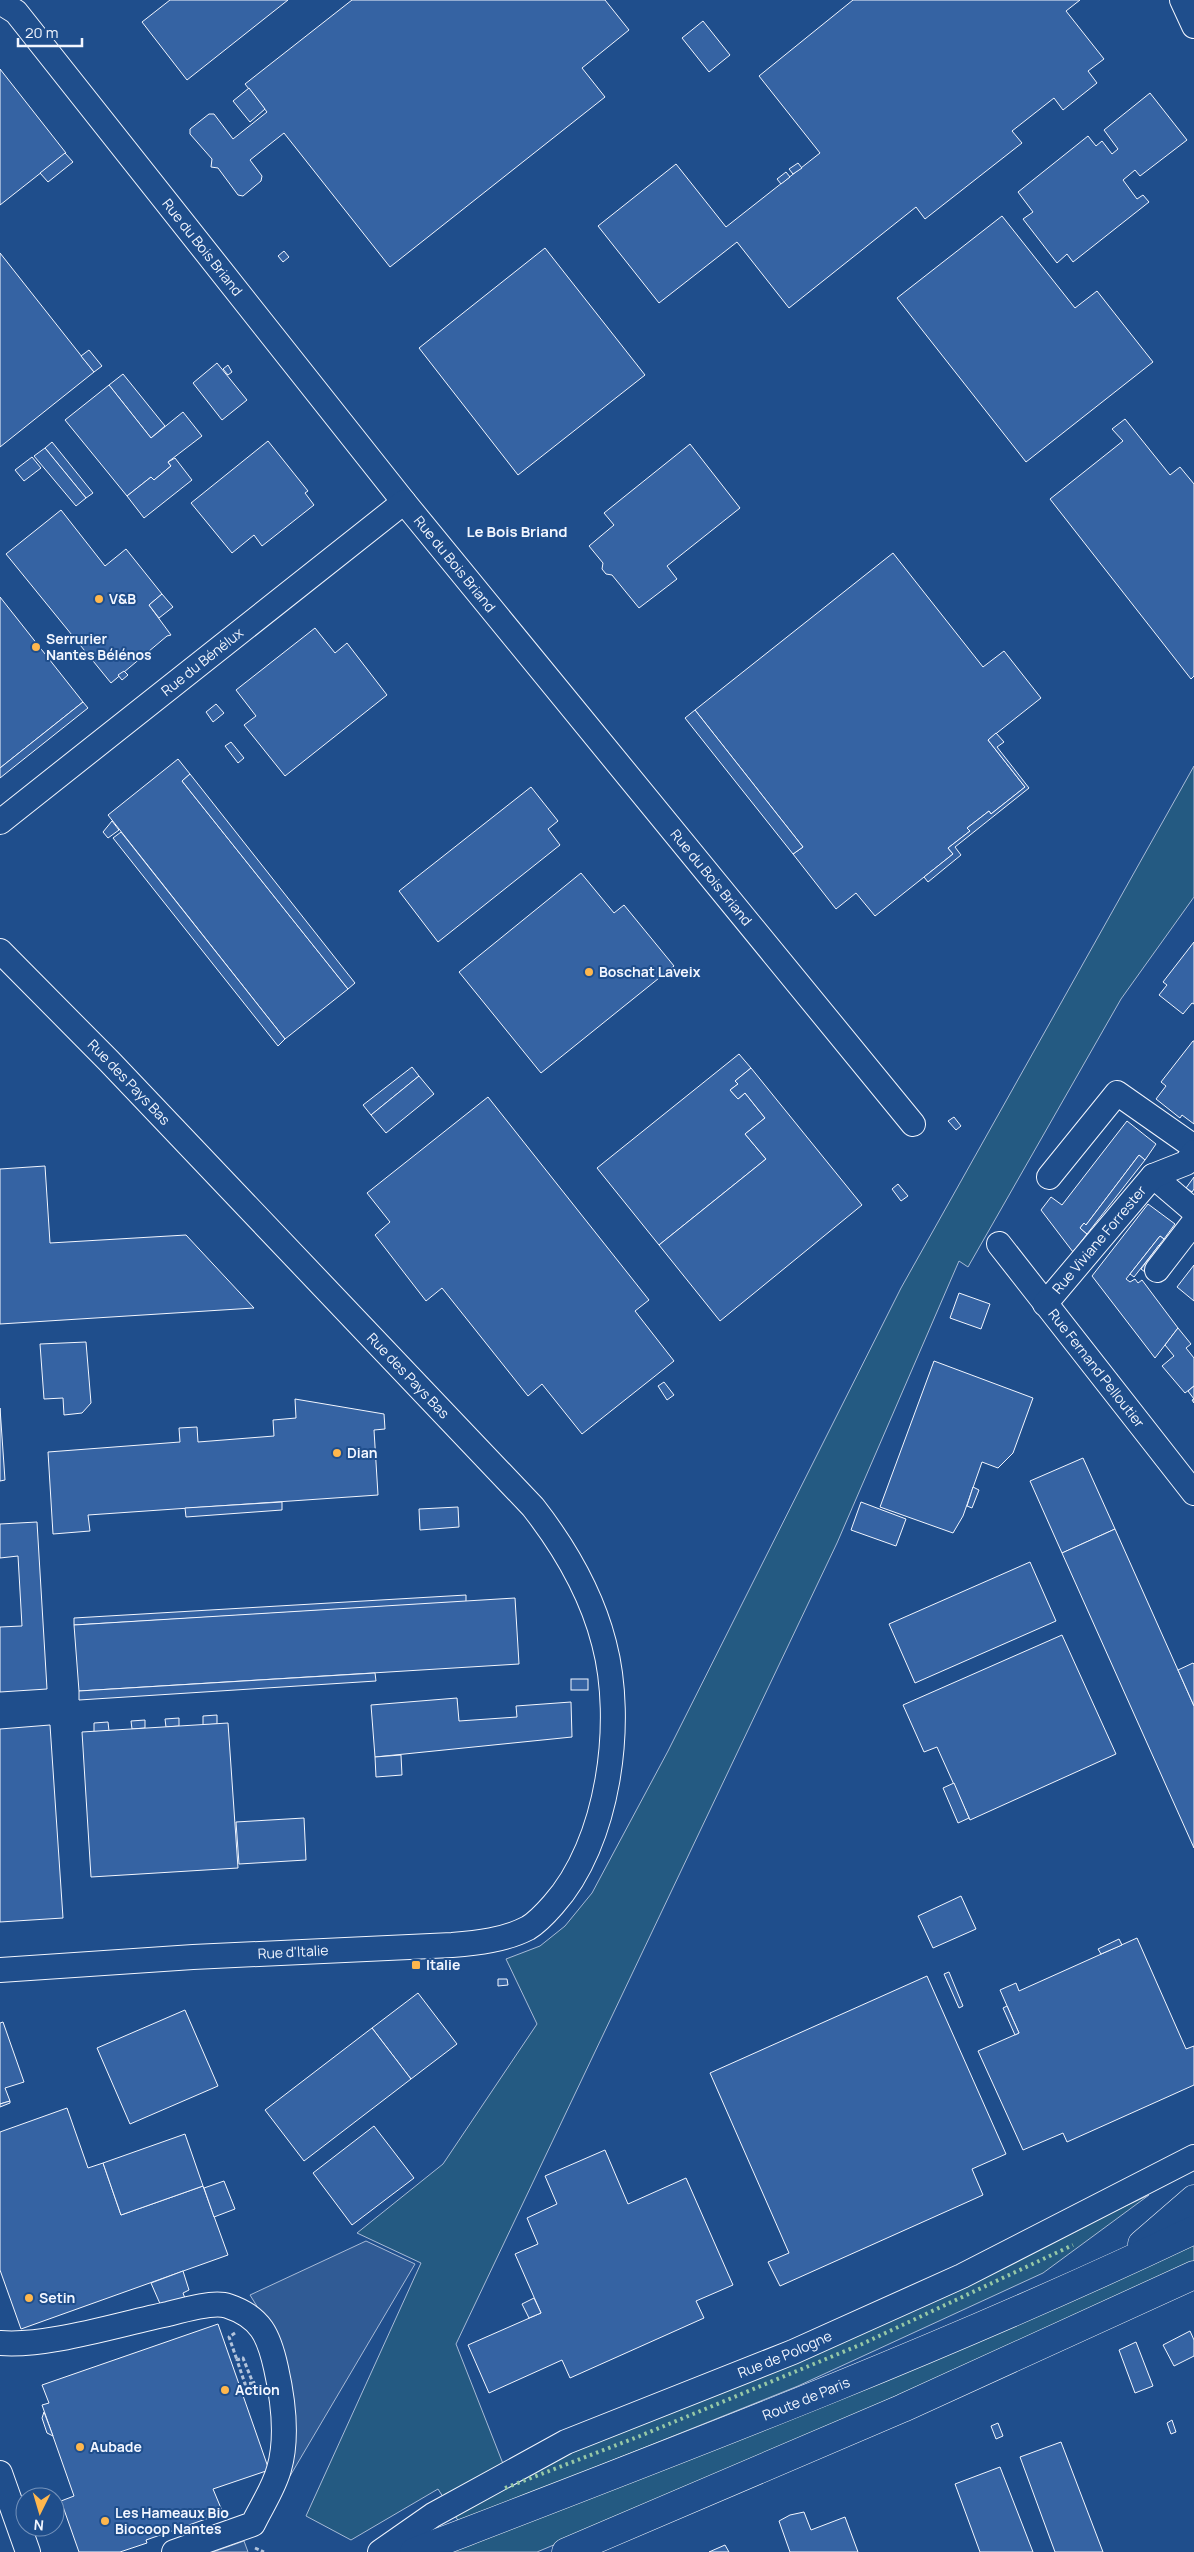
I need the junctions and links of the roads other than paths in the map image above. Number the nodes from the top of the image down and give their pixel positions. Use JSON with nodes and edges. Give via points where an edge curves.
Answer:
{"nodes":[{"id":1,"x":1182,"y":0,"type":"edge"},
{"id":2,"x":0,"y":2,"type":"edge"},
{"id":3,"x":1194,"y":26,"type":"edge"},
{"id":4,"x":404,"y":502,"type":"junction"},
{"id":5,"x":0,"y":822,"type":"edge"},
{"id":6,"x":0,"y":951,"type":"edge"},
{"id":7,"x":913,"y":1124,"type":"dead end"},
{"id":8,"x":1194,"y":1147,"type":"edge"},
{"id":9,"x":1194,"y":1152,"type":"edge"},
{"id":10,"x":1153,"y":1176,"type":"junction"},
{"id":11,"x":1049,"y":1177,"type":"dead end"},
{"id":12,"x":1194,"y":1211,"type":"edge"},
{"id":13,"x":1194,"y":1222,"type":"edge"},
{"id":14,"x":999,"y":1244,"type":"dead end"},
{"id":15,"x":1157,"y":1270,"type":"dead end"},
{"id":16,"x":1045,"y":1304,"type":"junction"},
{"id":17,"x":1194,"y":1493,"type":"edge"},
{"id":18,"x":568,"y":1888,"type":"joint"},
{"id":19,"x":0,"y":1970,"type":"edge"},
{"id":20,"x":1194,"y":2158,"type":"edge"},
{"id":21,"x":1194,"y":2199,"type":"edge"},
{"id":22,"x":1194,"y":2230,"type":"edge"},
{"id":23,"x":1113,"y":2269,"type":"junction"},
{"id":24,"x":1194,"y":2275,"type":"edge"},
{"id":25,"x":1194,"y":2289,"type":"edge"},
{"id":26,"x":1131,"y":2306,"type":"junction"},
{"id":27,"x":0,"y":2343,"type":"edge"},
{"id":28,"x":0,"y":2473,"type":"edge"},
{"id":29,"x":28,"y":2552,"type":"edge"},
{"id":30,"x":174,"y":2552,"type":"edge"},
{"id":31,"x":380,"y":2552,"type":"edge"},
{"id":32,"x":414,"y":2552,"type":"edge"},
{"id":33,"x":566,"y":2552,"type":"edge"}],
"edges":[{"from":1,"to":3,"type":"street"},
{"from":2,"to":4,"type":"street","name":"Rue du Bois Briand","via":[[16,12]]},
{"from":4,"to":5,"type":"street","name":"Rue du Bénélux"},
{"from":4,"to":7,"type":"street","name":"Rue du Bois Briand"},
{"from":6,"to":18,"type":"street","name":"Rue des Pays Bas","via":[[109,1061],[533,1507],[562,1544],[583,1585],[604,1642],[612,1686],[613,1723],[610,1760],[598,1813],[589,1845]]},
{"from":8,"to":11,"type":"street","via":[[1117,1092]]},
{"from":9,"to":10,"type":"street","name":"Rue Viviane Forrester","via":[[1186,1163]]},
{"from":10,"to":12,"type":"street","name":"Rue Viviane Forrester"},
{"from":10,"to":16,"type":"street","name":"Rue Viviane Forrester"},
{"from":13,"to":15,"type":"street"},
{"from":14,"to":16,"type":"street","name":"Rue Fernand Pelloutier"},
{"from":16,"to":17,"type":"street","name":"Rue Fernand Pelloutier"},
{"from":18,"to":19,"type":"street","name":"Rue d'Italie","via":[[530,1927],[484,1942]]},
{"from":20,"to":31,"type":"street","name":"Rue de Pologne","via":[[935,2288],[793,2352],[566,2442],[433,2516]]},
{"from":21,"to":23,"type":"main road"},
{"from":22,"to":23,"type":"main road","name":"Route de Paris"},
{"from":23,"to":32,"type":"main road","name":"Route de Paris","via":[[692,2445]]},
{"from":24,"to":26,"type":"main road"},
{"from":25,"to":26,"type":"main road"},
{"from":26,"to":33,"type":"main road","via":[[903,2408]]},
{"from":27,"to":30,"type":"street","via":[[53,2339],[196,2308],[226,2305],[251,2316],[270,2342],[278,2376],[284,2431],[279,2470],[253,2524]]},
{"from":28,"to":29,"type":"street"}]}
